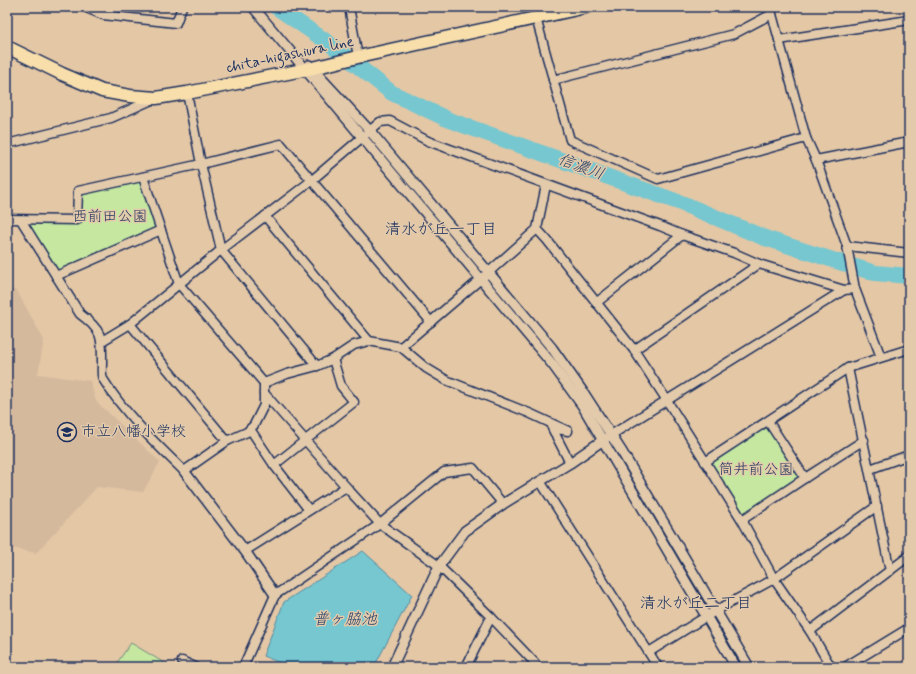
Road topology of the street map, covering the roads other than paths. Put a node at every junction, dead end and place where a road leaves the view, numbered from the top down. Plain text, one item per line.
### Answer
1 (84, 7) edge
2 (182, 7) edge
3 (253, 7) edge
4 (349, 7) edge
5 (586, 7) edge
6 (771, 11) edge
7 (536, 18) junction
8 (909, 20) edge
9 (779, 40) junction
10 (7, 47) edge
11 (358, 57) junction
12 (309, 69) junction
13 (554, 80) junction
14 (187, 93) junction
15 (156, 98) junction
16 (370, 131) junction
17 (362, 138) junction
18 (806, 138) junction
19 (909, 142) edge
20 (7, 144) edge
21 (816, 160) junction
22 (201, 164) junction
23 (143, 177) junction
24 (312, 181) junction
25 (546, 185) junction
26 (265, 216) junction
27 (7, 219) edge
28 (21, 220) junction
29 (536, 229) junction
30 (161, 230) junction
31 (682, 235) junction
32 (847, 247) junction
33 (221, 250) junction
34 (909, 254) edge
35 (759, 264) junction
36 (489, 272) junction
37 (56, 276) junction
38 (481, 279) junction
39 (179, 284) junction
40 (855, 289) junction
41 (844, 290) junction
42 (596, 303) junction
43 (431, 322) junction
44 (130, 324) junction
45 (102, 341) junction
46 (369, 341) junction
47 (401, 347) junction
48 (909, 349) edge
49 (634, 350) junction
50 (881, 357) junction
51 (333, 359) junction
52 (317, 366) junction
53 (848, 368) junction
54 (264, 383) junction
55 (264, 392) junction
56 (666, 399) junction
57 (768, 420) junction
58 (250, 429) junction
59 (611, 435) junction
60 (306, 440) junction
61 (864, 440) junction
62 (603, 441) junction
63 (227, 442) junction
64 (909, 455) edge
65 (705, 462) junction
66 (570, 463) junction
67 (274, 465) junction
68 (870, 469) junction
69 (184, 471) junction
70 (805, 478) junction
71 (540, 481) junction
72 (348, 489) junction
73 (503, 504) junction
74 (877, 506) junction
75 (309, 510) junction
76 (742, 520) junction
77 (380, 524) junction
78 (245, 551) junction
79 (909, 556) edge
80 (439, 566) junction
81 (890, 571) junction
82 (774, 579) junction
83 (275, 595) junction
84 (715, 611) junction
85 (706, 616) junction
86 (491, 617) junction
87 (909, 628) edge
88 (810, 631) junction
89 (649, 652) junction
90 (182, 661) dead end
91 (195, 667) edge
92 (243, 667) edge
93 (392, 667) edge
94 (466, 667) edge
95 (533, 667) edge
96 (658, 667) edge
97 (736, 667) edge
98 (748, 667) edge
99 (831, 667) edge
100 (845, 667) edge

1 - 2 street
3 - 12 street
4 - 11 street
5 - 7 main road, chita-higashiura line
6 - 9 street
6 - 13 street
7 - 11 main road, chita-higashiura line
7 - 13 street
8 - 9 street
9 - 18 street
10 - 15 main road, chita-higashiura line
11 - 12 main road, chita-higashiura line
12 - 14 main road, chita-higashiura line
12 - 16 street
12 - 17 street
13 - 18 street
14 - 15 main road, chita-higashiura line
14 - 22 street
15 - 20 street
16 - 17 street
16 - 25 street
16 - 36 street
17 - 24 street
17 - 38 street
18 - 21 street
19 - 21 street
21 - 32 street
22 - 23 street
22 - 24 street
22 - 33 street
23 - 28 street
23 - 30 street
24 - 26 street
24 - 43 street
25 - 29 street
25 - 31 street
26 - 33 street
26 - 46 street
27 - 28 street
28 - 37 street
29 - 36 street
29 - 42 street
30 - 37 street
30 - 39 street
31 - 35 street
31 - 42 street
32 - 34 street
32 - 40 street
33 - 39 street
33 - 52 street
35 - 41 street
35 - 49 street
36 - 38 street
36 - 59 street
37 - 45 street
38 - 43 street
38 - 62 street
39 - 44 street
39 - 54 street
40 - 41 street
40 - 50 street
41 - 56 street
42 - 49 street
43 - 47 street
44 - 45 street
44 - 63 street
45 - 69 street
46 - 47 street
46 - 51 street
47 - 66 street
48 - 50 street
49 - 56 street
50 - 53 street
51 - 52 street
51 - 60 street
52 - 54 street
53 - 57 street
53 - 61 street
54 - 55 street
55 - 58 street
55 - 60 street
56 - 59 street
56 - 65 street
57 - 65 street
57 - 70 street
58 - 63 street
58 - 67 street
59 - 62 street
59 - 84 street
60 - 67 street
60 - 72 street
61 - 68 street
61 - 70 street
62 - 66 street
62 - 85 street
63 - 69 street
64 - 68 street
65 - 76 street
66 - 71 street
67 - 75 street
68 - 74 street
69 - 78 street
70 - 76 street
71 - 73 street
71 - 89 street
72 - 75 street
72 - 77 street
73 - 77 street
73 - 80 street
74 - 81 street
74 - 82 street
75 - 78 street
76 - 82 street
77 - 80 street
77 - 83 street
78 - 83 street
79 - 81 street
80 - 86 street
80 - 93 street
81 - 88 street
82 - 84 street
82 - 88 street
83 - 92 street
84 - 85 street
84 - 98 street
85 - 89 street
85 - 97 street
86 - 94 street
86 - 95 street
87 - 100 street
88 - 99 street
89 - 96 street
90 - 91 street

